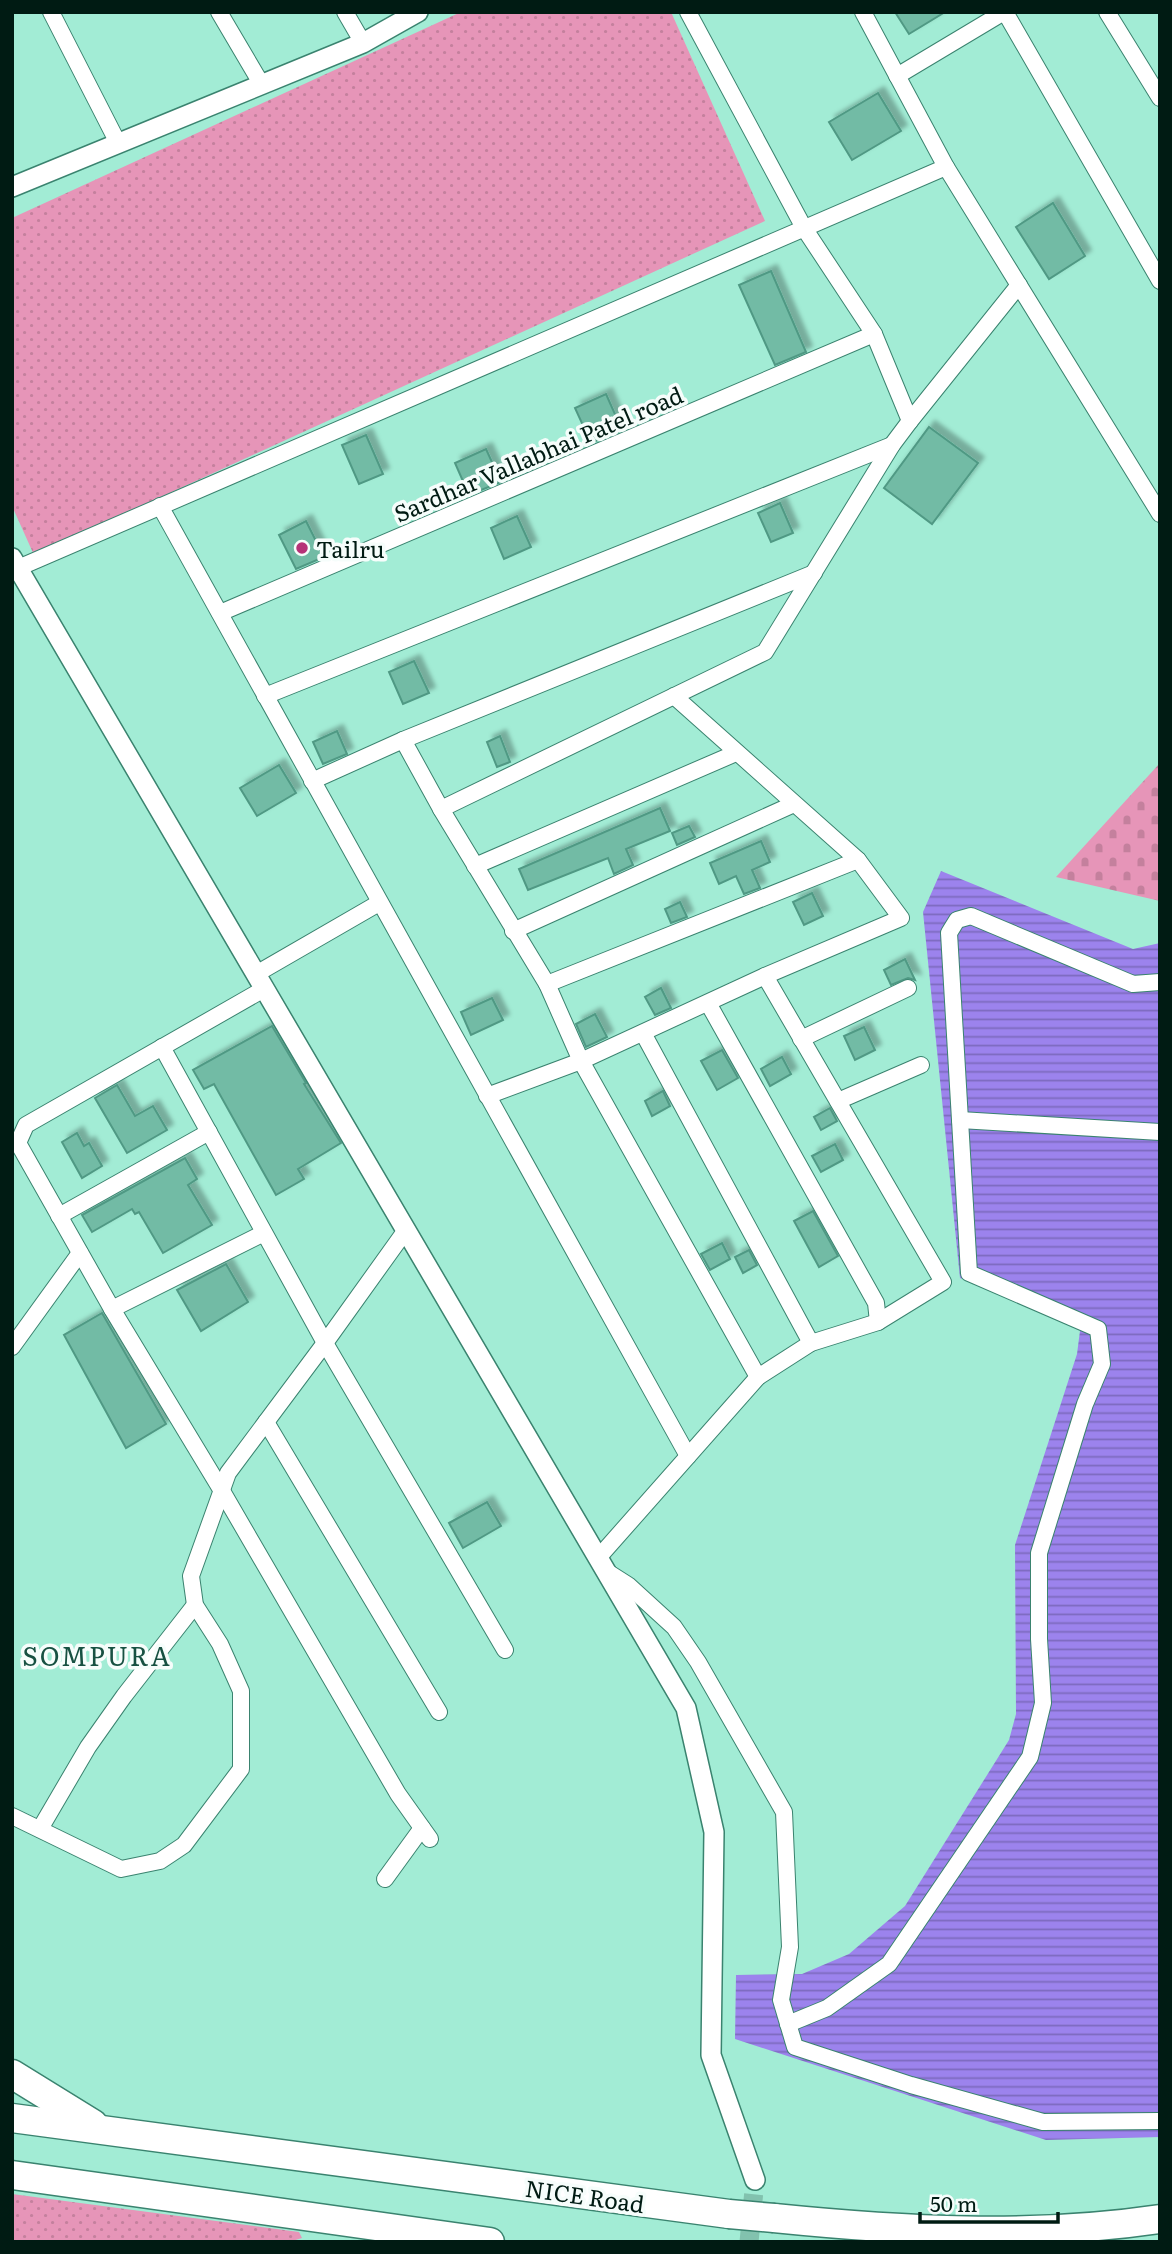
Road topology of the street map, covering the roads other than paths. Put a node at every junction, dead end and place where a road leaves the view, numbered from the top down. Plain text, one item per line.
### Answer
1 (51, 12) edge
2 (219, 12) edge
3 (345, 12) edge
4 (418, 12) edge
5 (688, 12) edge
6 (863, 12) edge
7 (1005, 12) edge
8 (1107, 12) edge
9 (363, 43) junction
10 (897, 76) junction
11 (262, 85) junction
12 (1160, 98) edge
13 (118, 143) junction
14 (946, 167) junction
15 (12, 187) edge
16 (804, 228) junction
17 (1160, 281) edge
18 (1019, 285) junction
19 (874, 334) junction
20 (910, 421) junction
21 (892, 445) junction
22 (160, 506) junction
23 (1160, 514) edge
24 (15, 563) edge
25 (814, 572) junction
26 (220, 614) junction
27 (265, 696) junction
28 (674, 696) junction
29 (403, 740) junction
30 (736, 753) junction
31 (312, 781) junction
32 (794, 804) junction
33 (441, 809) junction
34 (858, 860) junction
35 (474, 866) junction
36 (379, 903) junction
37 (513, 931) junction
38 (765, 976) junction
39 (260, 981) junction
40 (1160, 982) edge
41 (547, 985) junction
42 (908, 988) dead end
43 (708, 1003) junction
44 (643, 1033) junction
45 (801, 1039) junction
46 (162, 1047) junction
47 (581, 1060) junction
48 (921, 1065) dead end
49 (487, 1096) junction
50 (838, 1101) junction
51 (960, 1120) junction
52 (209, 1132) junction
53 (1160, 1132) edge
54 (59, 1216) junction
55 (406, 1230) junction
56 (264, 1233) junction
57 (80, 1253) junction
58 (112, 1309) junction
59 (878, 1322) junction
60 (325, 1343) junction
61 (811, 1343) junction
62 (12, 1347) edge
63 (758, 1377) junction
64 (266, 1422) junction
65 (688, 1456) junction
66 (222, 1491) junction
67 (602, 1565) junction
68 (195, 1605) junction
69 (505, 1650) dead end
70 (439, 1712) dead end
71 (12, 1816) edge
72 (40, 1829) junction
73 (385, 1879) dead end
74 (788, 2024) junction
75 (12, 2074) edge
76 (12, 2118) edge
77 (1160, 2121) edge
78 (102, 2130) junction
79 (12, 2175) edge
80 (755, 2180) tunnel mouth
81 (1160, 2219) edge
82 (410, 2231) junction
83 (354, 2242) edge
84 (490, 2242) edge

1 - 13 street
2 - 11 street
3 - 9 street
4 - 9 street
5 - 16 street
6 - 10 street
7 - 10 street
7 - 17 street
8 - 12 street
9 - 11 street
10 - 14 street
11 - 13 street
13 - 15 street
14 - 16 street
14 - 18 street
16 - 19 street
16 - 22 street
18 - 20 street
18 - 23 street
19 - 20 street
19 - 26 street, Sardhar Vallabhai Patel road
20 - 21 street
21 - 25 street
21 - 27 street
22 - 24 street
22 - 26 street
24 - 39 street
25 - 28 street
25 - 29 street
26 - 27 street
27 - 31 street
28 - 30 street
28 - 33 street
29 - 31 street
29 - 33 street
30 - 32 street
30 - 35 street
31 - 36 street
32 - 34 street
32 - 37 street
33 - 35 street
34 - 38 street
34 - 41 street
35 - 37 street
36 - 39 street
36 - 49 street
37 - 41 street
38 - 43 street
38 - 45 street
39 - 46 street
39 - 55 street
40 - 51 street
41 - 47 street
42 - 45 street
43 - 44 street
43 - 59 street
44 - 47 street
44 - 61 street
45 - 50 street
46 - 52 street
46 - 54 street
47 - 49 street
47 - 63 street
48 - 50 street
49 - 65 street
50 - 59 street
51 - 53 street
51 - 74 street
52 - 54 street
52 - 56 street
54 - 57 street
55 - 60 street
55 - 67 street
56 - 58 street
56 - 60 street
57 - 58 street
57 - 62 street
58 - 66 street
59 - 61 street
60 - 64 street
60 - 69 street
61 - 63 street
63 - 65 street
64 - 66 street
64 - 70 street
65 - 67 street
66 - 68 street
66 - 73 street
67 - 74 street
67 - 80 street
68 - 72 street
68 - 72 street
71 - 72 street
74 - 77 street
75 - 78 highway
76 - 78 highway, NICE Road
78 - 81 highway, NICE Road, bridge
79 - 82 highway
82 - 83 highway
82 - 84 highway

